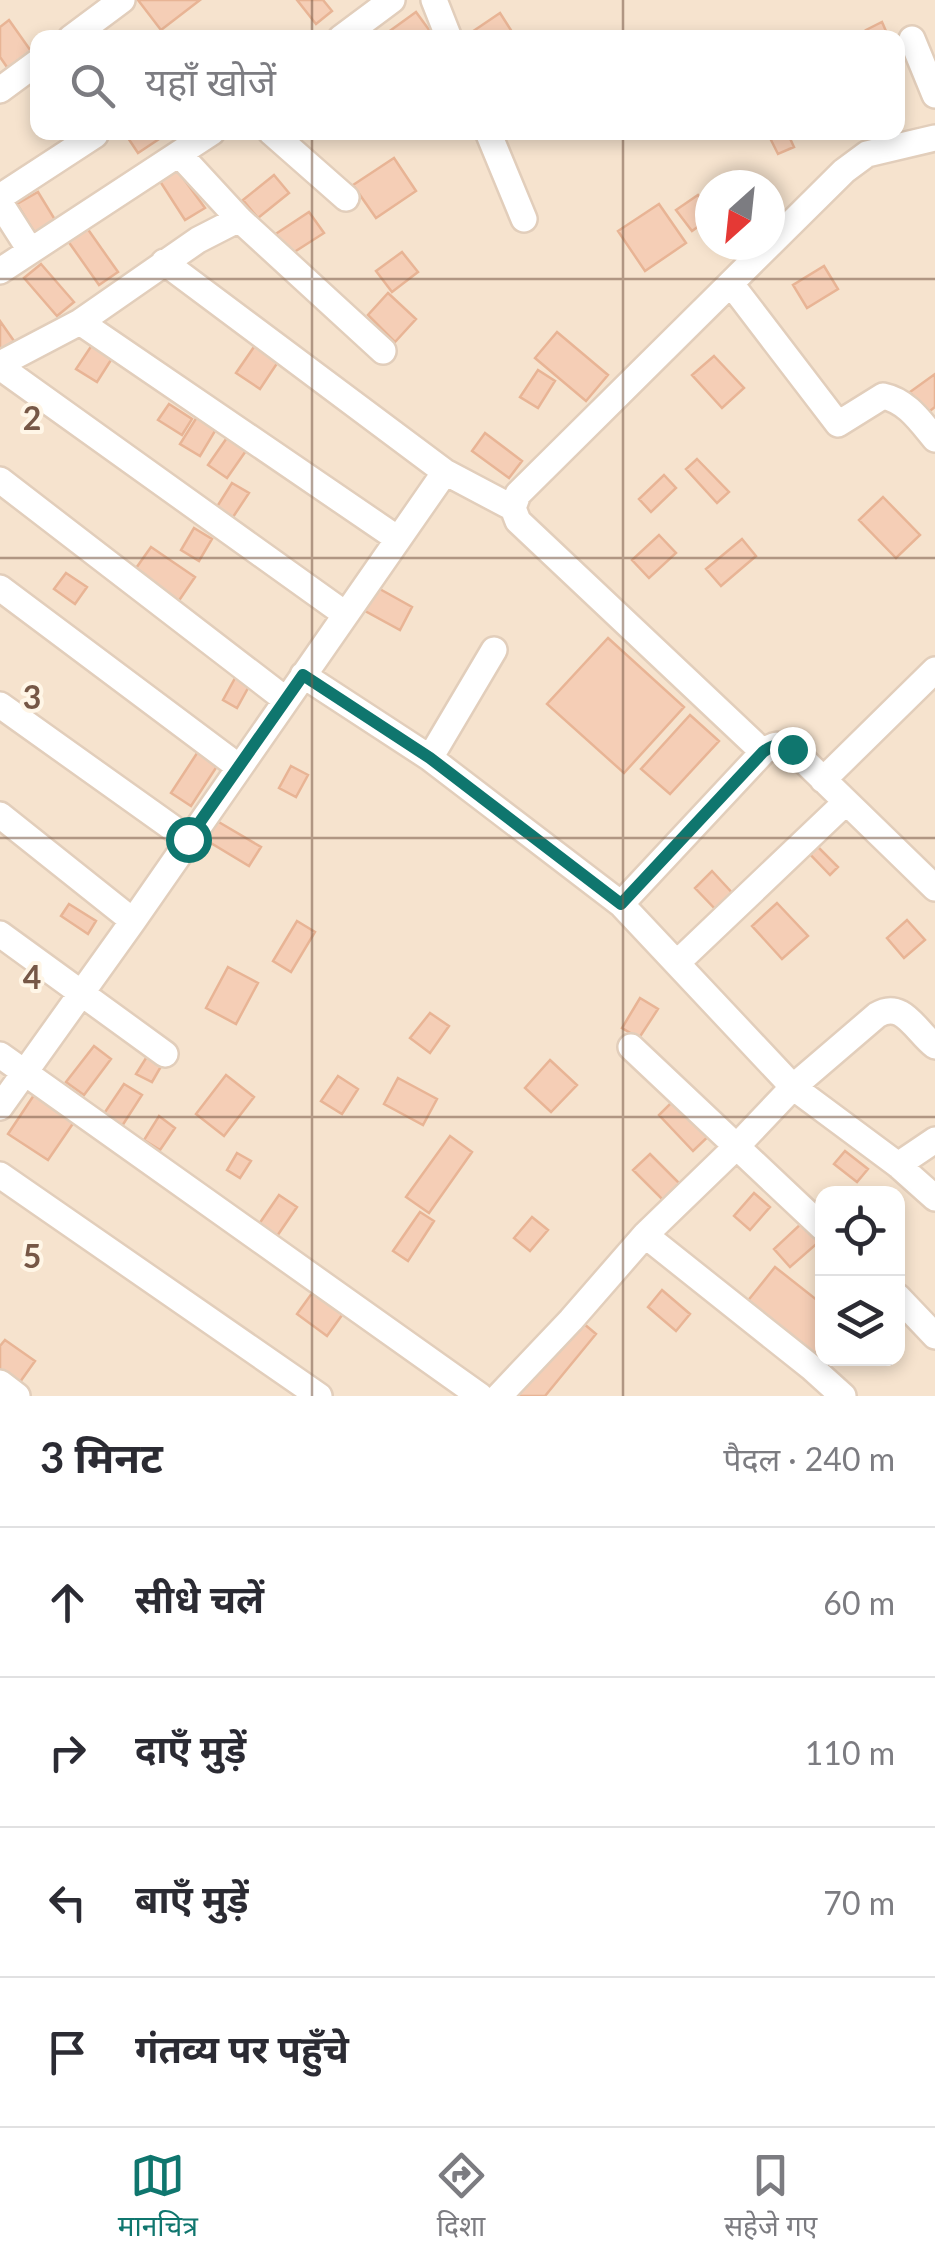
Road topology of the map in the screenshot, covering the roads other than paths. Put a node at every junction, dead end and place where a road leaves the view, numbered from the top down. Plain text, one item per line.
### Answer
1 (122, 0) edge
2 (392, 0) edge
3 (434, 0) edge
4 (82, 30) edge
5 (352, 30) edge
6 (446, 30) edge
7 (912, 39) dead end
8 (30, 68) edge
9 (0, 90) edge
10 (935, 95) edge
11 (935, 138) edge
12 (88, 140) edge
13 (201, 140) edge
14 (281, 140) edge
15 (491, 140) edge
16 (862, 144) edge
17 (180, 155) junction
18 (346, 198) dead end
19 (0, 200) edge
20 (524, 218) dead end
21 (239, 219) junction
22 (30, 250) junction
23 (164, 262) junction
24 (0, 271) edge
25 (731, 284) junction
26 (80, 322) junction
27 (382, 351) dead end
28 (0, 366) edge
29 (935, 438) edge
30 (444, 472) junction
31 (0, 480) edge
32 (512, 508) junction
33 (398, 539) junction
34 (0, 588) edge
35 (345, 614) junction
36 (494, 650) dead end
37 (935, 670) edge
38 (303, 675) junction
39 (286, 700) junction
40 (0, 705) edge
41 (763, 752) junction
42 (430, 758) junction
43 (239, 768) junction
44 (823, 780) junction
45 (846, 802) junction
46 (0, 816) edge
47 (188, 839) junction
48 (935, 888) edge
49 (621, 904) junction
50 (133, 921) junction
51 (0, 934) edge
52 (677, 964) junction
53 (82, 993) junction
54 (935, 1046) edge
55 (631, 1047) dead end
56 (165, 1054) dead end
57 (0, 1056) edge
58 (24, 1072) junction
59 (792, 1087) junction
60 (0, 1106) edge
61 (935, 1140) edge
62 (736, 1147) junction
63 (898, 1165) junction
64 (0, 1175) edge
65 (935, 1198) edge
66 (815, 1220) edge
67 (646, 1235) junction
68 (905, 1305) edge
69 (935, 1336) edge
70 (0, 1383) edge
71 (17, 1396) edge
72 (319, 1396) edge
73 (480, 1396) edge
74 (499, 1396) edge
75 (842, 1396) edge

1 - 4 street
2 - 5 street
3 - 6 street
7 - 10 street
8 - 9 street
11 - 16 street
12 - 19 street
13 - 17 street
14 - 18 street
15 - 20 street
16 - 25 street
17 - 21 street
17 - 22 street
19 - 22 street
21 - 23 street
21 - 27 street
22 - 24 street
23 - 26 street
23 - 30 street
25 - 29 street
25 - 32 street
26 - 28 street
26 - 33 street
28 - 35 street
30 - 32 street
30 - 33 street
31 - 39 street
32 - 41 street
33 - 35 street
34 - 43 street
35 - 38 street
36 - 42 street
37 - 44 street
38 - 39 street
38 - 42 street
39 - 43 street
40 - 47 street
41 - 44 street
41 - 49 street
42 - 49 street
43 - 47 street
44 - 45 street
45 - 48 street
45 - 52 street
46 - 50 street
47 - 50 street
49 - 52 street
50 - 53 street
51 - 53 street
52 - 59 street
53 - 56 street
53 - 58 street
54 - 59 street
55 - 62 street
57 - 58 street
58 - 60 street
58 - 73 street
59 - 62 street
59 - 63 street
61 - 63 street
62 - 66 street
62 - 67 street
63 - 65 street
64 - 72 street
67 - 74 street
67 - 75 street
68 - 69 street
70 - 71 street

